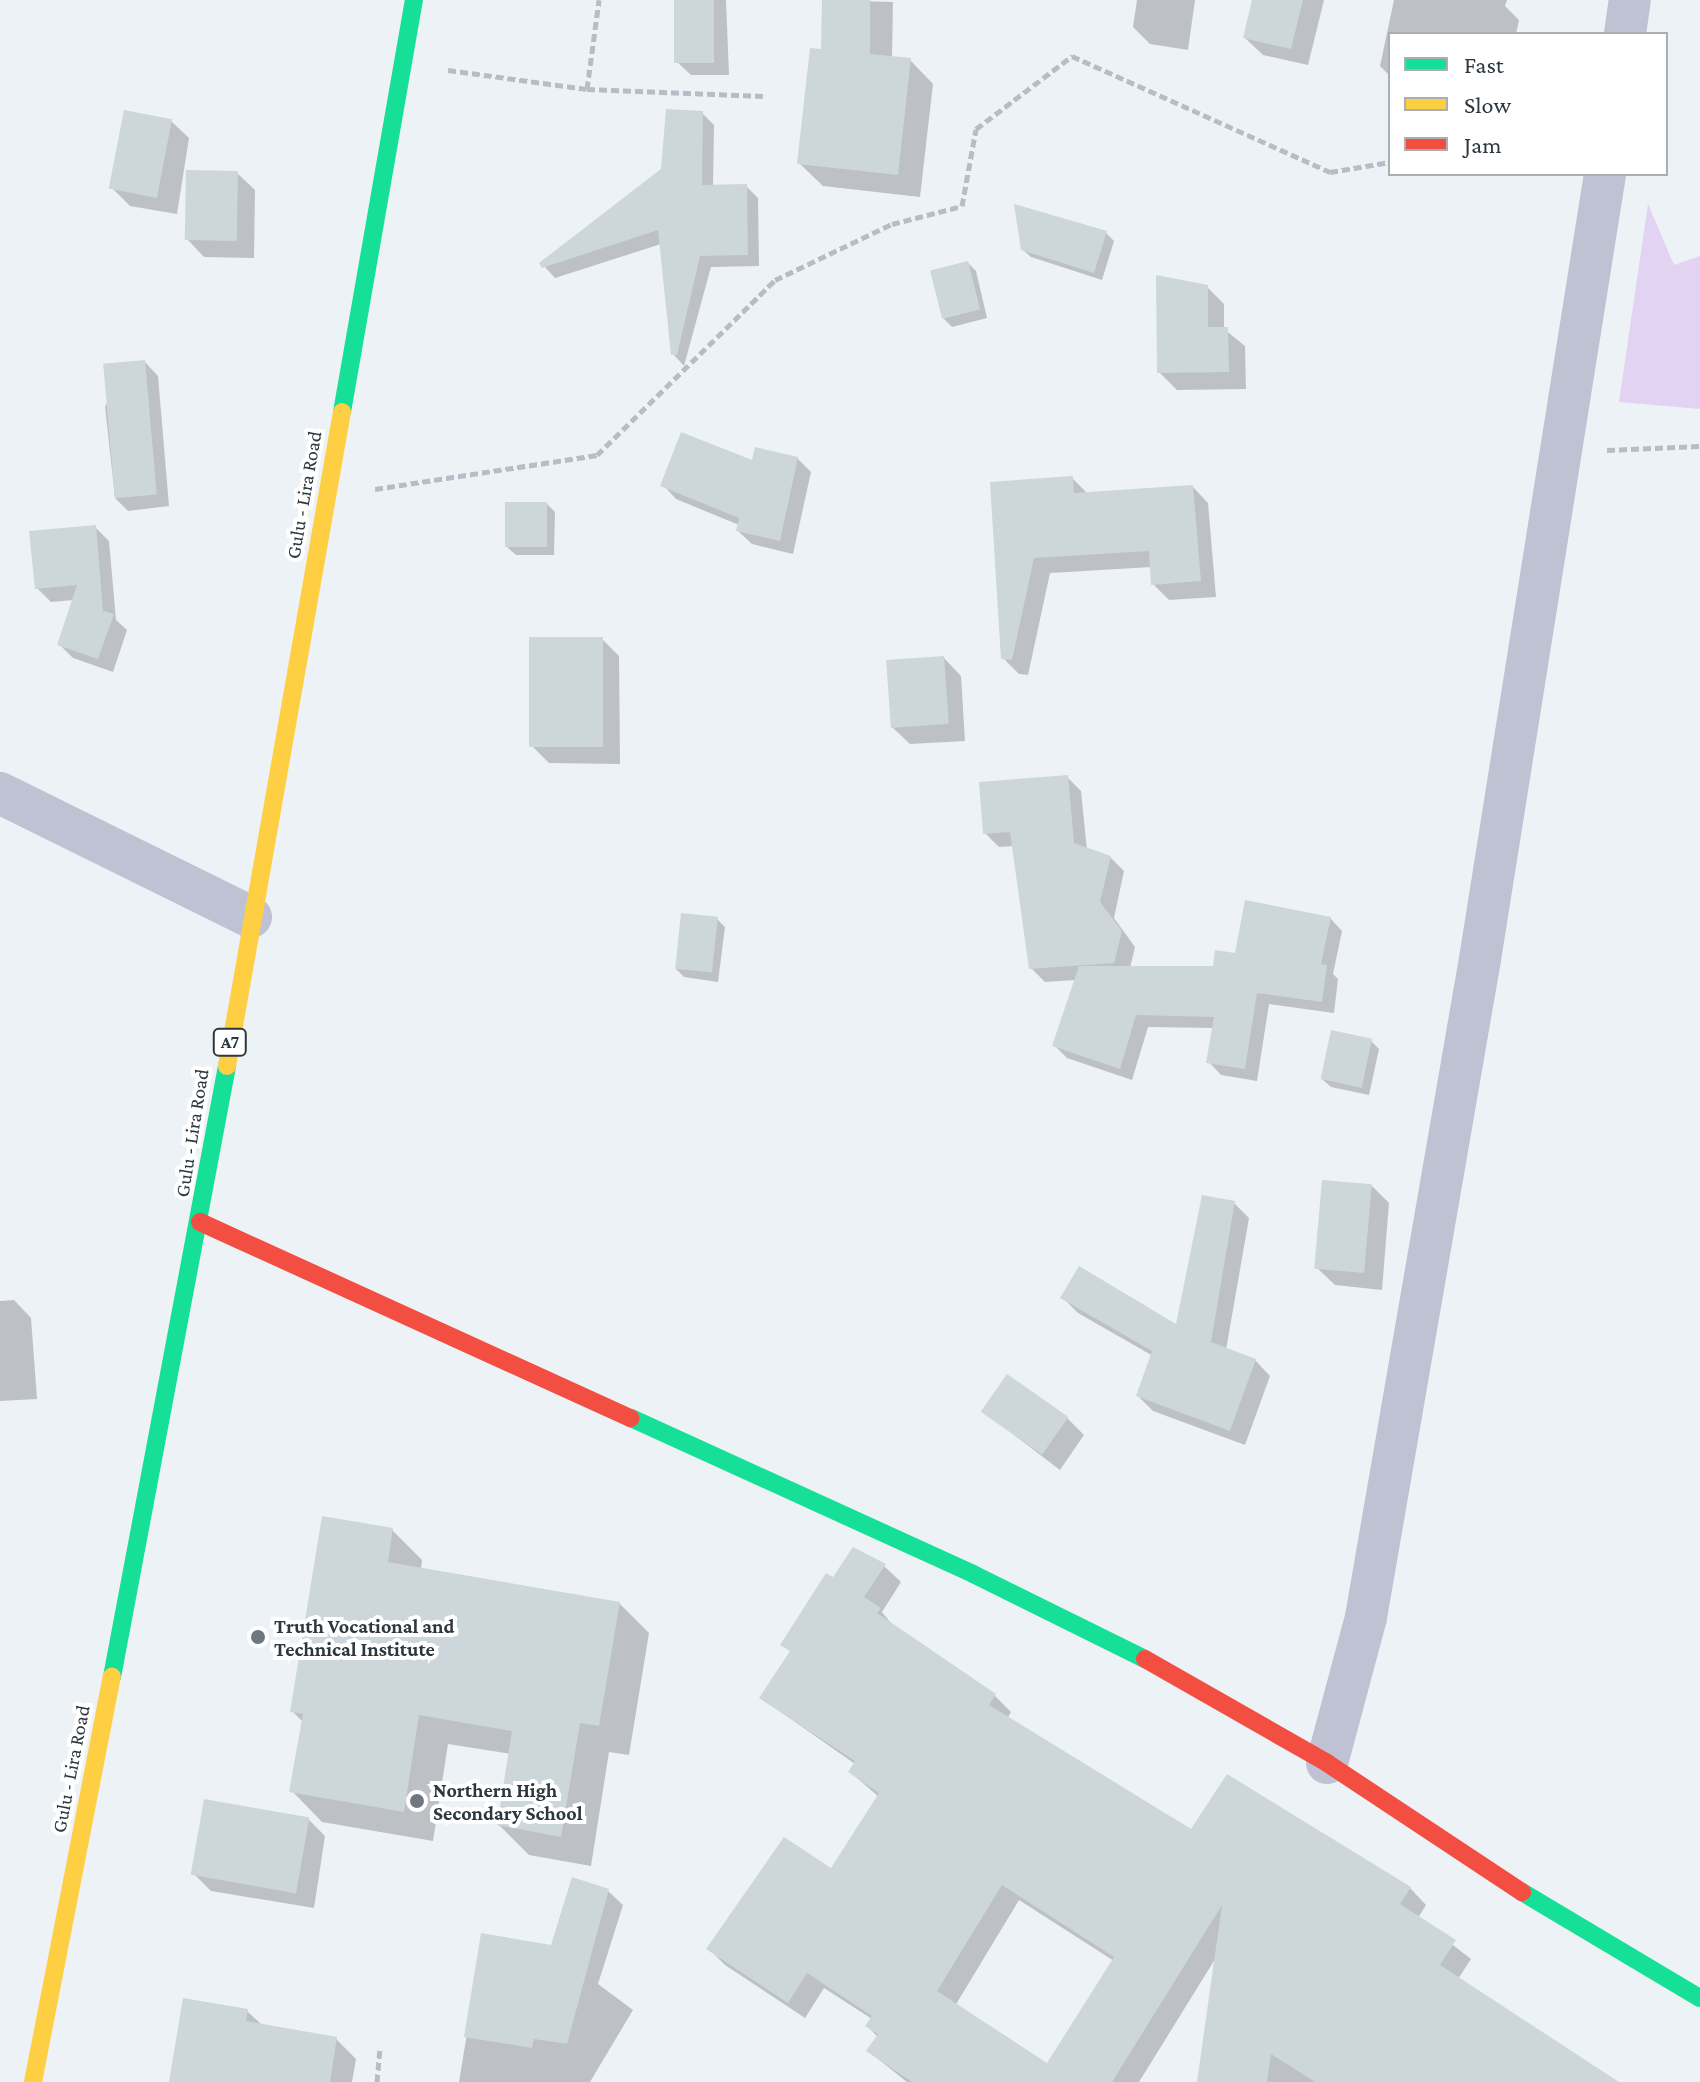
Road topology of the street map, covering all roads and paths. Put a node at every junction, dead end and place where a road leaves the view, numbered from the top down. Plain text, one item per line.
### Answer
1 (414, 0) edge
2 (599, 0) edge
3 (1630, 0) edge
4 (1625, 32) edge
5 (403, 64) junction
6 (587, 89) junction
7 (763, 96) dead end
8 (1388, 162) edge
9 (1605, 176) edge
10 (1700, 446) edge
11 (1562, 452) junction
12 (326, 494) junction
13 (0, 793) edge
14 (251, 917) junction
15 (200, 1222) junction
16 (1327, 1763) junction
17 (1700, 1998) edge
18 (380, 2050) dead end
19 (33, 2082) edge
20 (377, 2082) edge

1 - 5 main road, Gulu - Lira Road / A7
2 - 6 path
3 - 4 street
5 - 6 path
5 - 12 main road, Gulu - Lira Road / A7
6 - 7 path
8 - 12 path
9 - 11 street
10 - 11 path
11 - 16 street
12 - 14 main road, Gulu - Lira Road / A7
13 - 14 street
14 - 15 main road, Gulu - Lira Road / A7
15 - 16 main road
15 - 19 main road, Gulu - Lira Road / A7
16 - 17 main road
18 - 20 path

